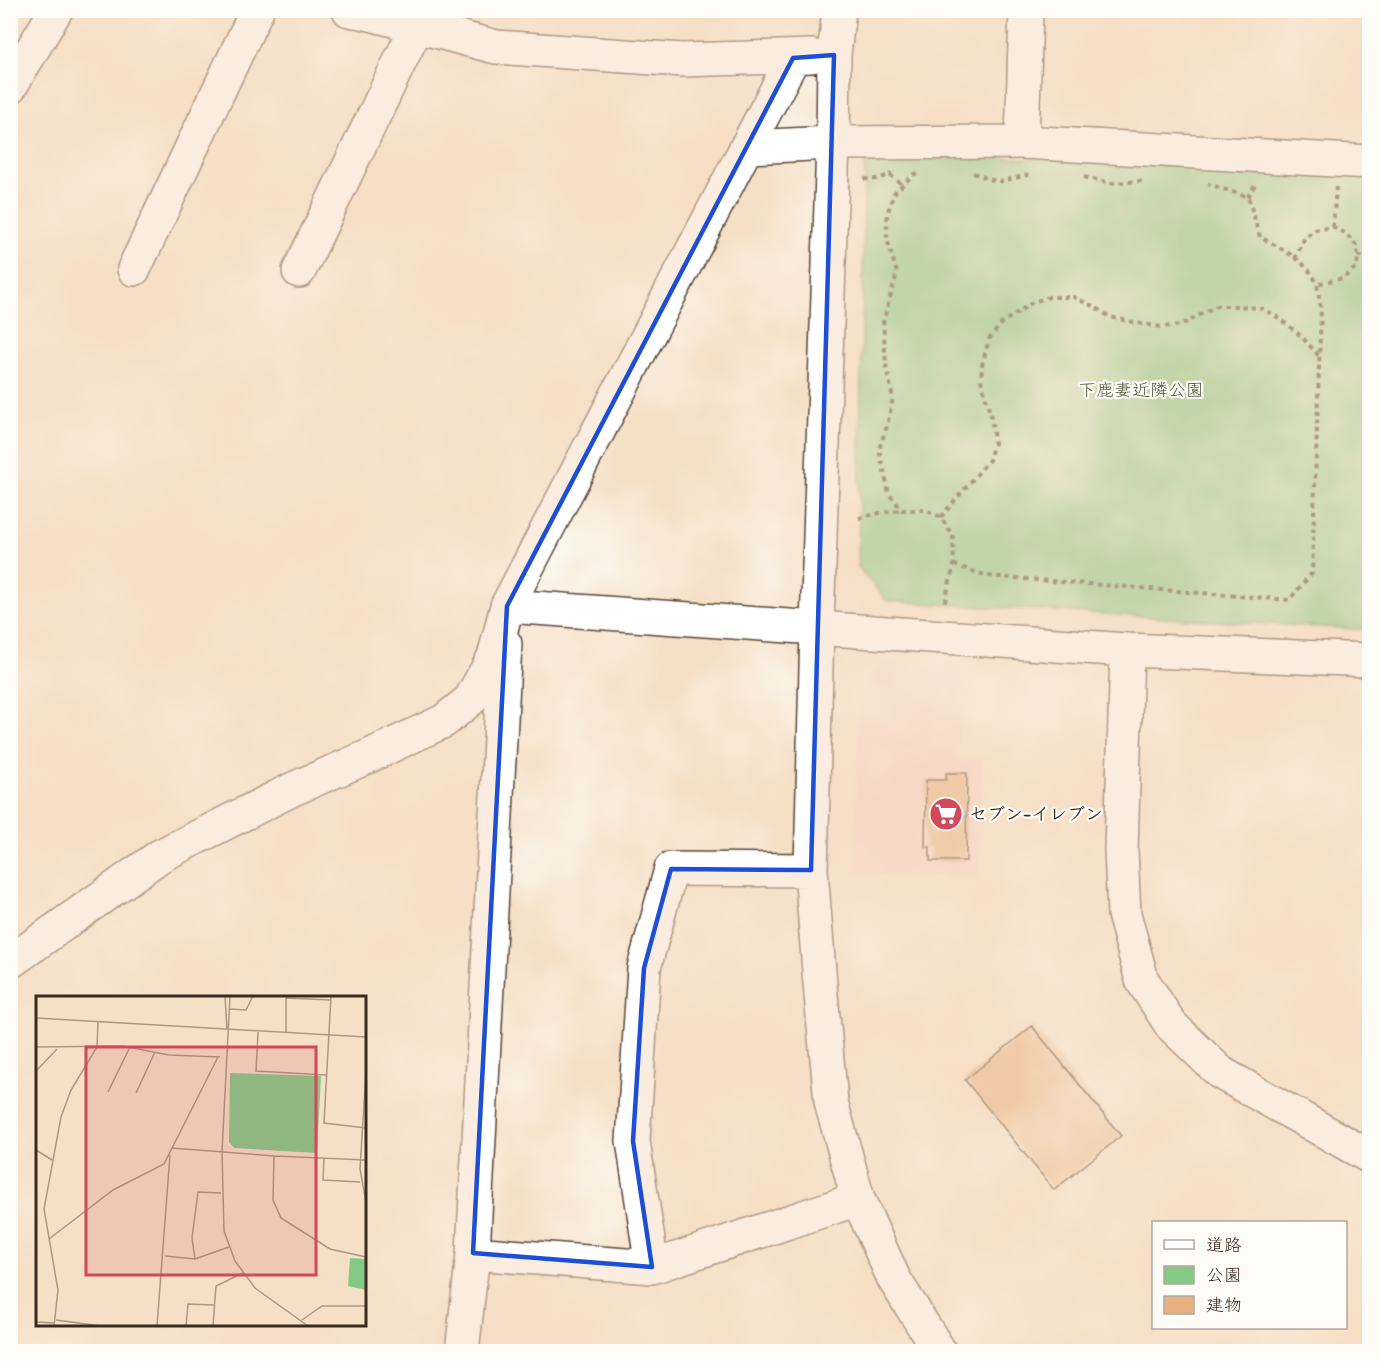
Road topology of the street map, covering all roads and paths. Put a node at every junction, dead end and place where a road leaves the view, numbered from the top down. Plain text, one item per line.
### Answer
1 (56, 10) edge
2 (257, 10) edge
3 (349, 10) edge
4 (839, 10) edge
5 (1026, 10) edge
6 (417, 26) junction
7 (834, 55) junction
8 (793, 58) junction
9 (10, 87) edge
10 (1022, 142) junction
11 (833, 143) junction
12 (747, 147) junction
13 (1370, 162) edge
14 (967, 171) dead end
15 (922, 172) dead end
16 (1039, 173) dead end
17 (890, 175) dead end
18 (1076, 175) dead end
19 (1149, 180) dead end
20 (1203, 183) dead end
21 (1337, 183) dead end
22 (903, 185) junction
23 (1333, 227) junction
24 (1358, 256) junction
25 (1370, 256) edge
26 (1295, 258) junction
27 (134, 269) dead end
28 (299, 271) dead end
29 (1317, 284) junction
30 (1319, 356) junction
31 (902, 510) junction
32 (941, 517) junction
33 (859, 518) dead end
34 (954, 565) junction
35 (944, 605) dead end
36 (507, 606) junction
37 (817, 627) junction
38 (1127, 650) junction
39 (1370, 660) edge
40 (811, 870) junction
41 (10, 962) edge
42 (1370, 1157) edge
43 (858, 1199) junction
44 (473, 1253) junction
45 (652, 1267) junction
46 (462, 1352) edge
47 (940, 1352) edge

1 - 9 street
2 - 27 street
3 - 6 street
4 - 7 street
5 - 10 street
6 - 8 street
6 - 28 street
7 - 8 street
7 - 11 street
8 - 12 street
10 - 11 street
10 - 13 street
11 - 12 street
11 - 37 street
12 - 36 street
14 - 16 path
15 - 22 path
17 - 22 path
18 - 19 path
20 - 26 path
21 - 23 path
22 - 31 path
23 - 24 path
23 - 26 path
24 - 25 path
24 - 29 path
26 - 29 path
29 - 30 path
30 - 32 path
30 - 34 path
31 - 32 path
31 - 33 path
32 - 34 path
34 - 35 path
36 - 37 street
36 - 41 street
36 - 44 street
37 - 38 street
37 - 40 street
38 - 39 street
38 - 42 street
40 - 43 street
40 - 45 street
43 - 45 street
43 - 47 street
44 - 45 street
44 - 46 street

